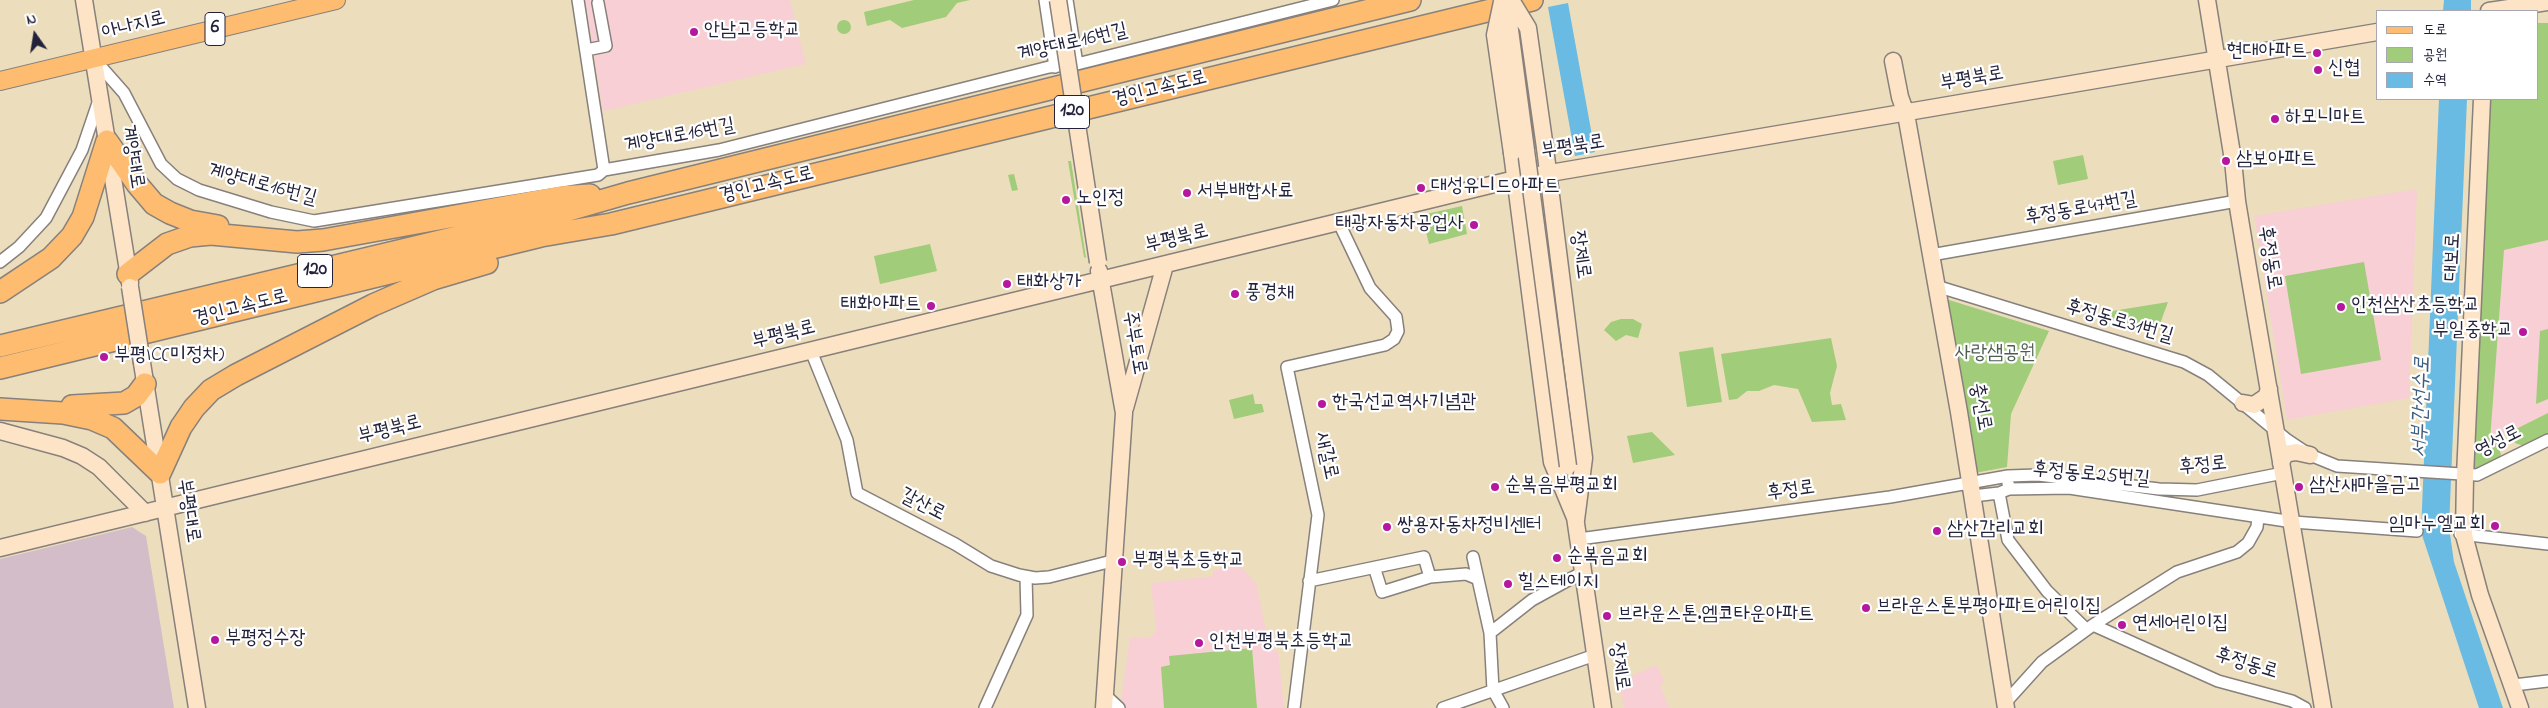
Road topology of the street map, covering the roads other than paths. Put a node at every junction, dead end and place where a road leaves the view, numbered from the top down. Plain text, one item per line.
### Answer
1 (84, 0) edge
2 (336, 0) edge
3 (578, 0) edge
4 (1045, 0) edge
5 (1058, 0) edge
6 (1067, 0) edge
7 (1333, 0) edge
8 (1410, 0) edge
9 (1504, 0) edge
10 (1511, 0) edge
11 (1532, 0) edge
12 (2207, 0) edge
13 (2548, 2) edge
14 (598, 3) dead end
15 (2495, 10) edge
16 (2376, 32) edge
17 (1074, 42) junction
18 (1052, 46) junction
19 (586, 50) junction
20 (94, 58) junction
21 (2217, 60) junction
22 (1893, 61) dead end
23 (1077, 64) junction
24 (1055, 67) junction
25 (0, 81) edge
26 (100, 96) junction
27 (2482, 100) edge
28 (1906, 114) junction
29 (107, 141) junction
30 (604, 170) junction
31 (1547, 173) junction
32 (1515, 179) junction
33 (628, 193) junction
34 (2237, 202) junction
35 (1339, 223) junction
36 (611, 224) junction
37 (262, 240) junction
38 (1931, 254) junction
39 (0, 262) edge
40 (1165, 265) junction
41 (129, 281) junction
42 (1101, 281) junction
43 (1936, 286) junction
44 (0, 292) edge
45 (136, 321) joint
46 (0, 346) edge
47 (811, 351) junction
48 (0, 368) edge
49 (144, 373) junction
50 (2269, 389) junction
51 (2243, 403) junction
52 (6, 409) edge
53 (1124, 413) junction
54 (2275, 427) junction
55 (0, 431) edge
56 (2548, 440) edge
57 (2310, 455) junction
58 (2282, 468) junction
59 (2406, 471) joint
60 (160, 472) junction
61 (2008, 476) junction
62 (2465, 476) junction
63 (1972, 489) junction
64 (2004, 491) junction
65 (165, 508) junction
66 (146, 513) junction
67 (2258, 517) junction
68 (1576, 520) junction
69 (2293, 522) junction
70 (2417, 531) dead end
71 (2462, 535) junction
72 (1578, 540) junction
73 (2548, 544) edge
74 (0, 548) edge
75 (1473, 557) dead end
76 (1112, 560) junction
77 (1583, 572) junction
78 (1376, 573) dead end
79 (1026, 577) junction
80 (1430, 577) junction
81 (1478, 579) junction
82 (1309, 581) junction
83 (2089, 627) junction
84 (1490, 633) junction
85 (1595, 655) junction
86 (2548, 681) edge
87 (2514, 685) junction
88 (1493, 690) junction
89 (1104, 702) edge
90 (2006, 706) edge
91 (197, 708) edge
92 (985, 708) edge
93 (1119, 708) edge
94 (1294, 708) edge
95 (1443, 708) edge
96 (1503, 708) edge
97 (1603, 708) edge
98 (2305, 708) edge
99 (2323, 708) edge
100 (2520, 708) edge

1 - 20 street, 계양대로
2 - 20 main road, 아나지로 / 6
3 - 19 street
4 - 18 street
5 - 42 street, 주부토로, bridge
6 - 17 street
7 - 23 street, 계양대로16번길
8 - 33 highway, 경인고속도로 / 120
9 - 32 street, 장제로, bridge
9 - 68 street, 장제로, bridge
10 - 31 street, 장제로, bridge
11 - 36 highway, 경인고속도로 / 120
12 - 21 street, 후정동로
13 - 15 street
14 - 19 street
16 - 21 street, 부평북로
17 - 18 street
17 - 23 street
18 - 24 street
19 - 30 street
20 - 25 main road, 아나지로 / 6
20 - 26 street, 계양대로
20 - 30 street, 계양대로16번길
21 - 28 street, 부평북로
21 - 34 street, 후정동로
22 - 28 street, 충선로
23 - 24 street, 계양대로16번길
24 - 30 street, 계양대로16번길
26 - 29 street, 계양대로
26 - 39 street
27 - 62 street, 대보로
28 - 31 street, 부평북로
28 - 38 street, 충선로
29 - 37 highway
29 - 41 street, 계양대로
29 - 44 highway
31 - 32 street, 부평북로
31 - 68 street, 장제로
32 - 35 street, 부평북로
32 - 68 street, 장제로
33 - 37 highway
33 - 46 highway, 경인고속도로 / 120
34 - 38 street, 후정동로47번길
34 - 50 street, 후정동로
35 - 40 street, 부평북로
35 - 82 street, 새갈로
36 - 48 highway, 경인고속도로 / 120
36 - 60 highway
37 - 41 highway
38 - 43 street, 충선로
40 - 42 street, 부평북로
40 - 53 street
41 - 45 street, 계양대로, bridge
42 - 47 street, 부평북로
42 - 53 street, 주부토로
43 - 51 street, 후정동로31번길
43 - 63 street, 충선로
45 - 49 street, 부평대로, bridge
47 - 65 street, 부평북로
47 - 79 street, 갈산로
49 - 52 highway
49 - 60 street, 부평대로
50 - 51 street
50 - 54 street, 후정동로
51 - 54 street, 후정동로31번길
52 - 60 highway
53 - 76 street, 주부토로
54 - 57 street, 후정동로31번길
54 - 58 street, 후정동로
55 - 66 street
56 - 62 street, 영성로
57 - 58 street
57 - 59 street, 후정동로31번길
58 - 61 street, 후정로
58 - 69 street, 후정동로
59 - 62 street, 영성로
60 - 65 street, 부평대로
61 - 63 street, 후정로
61 - 64 street
62 - 71 street, 대보로
63 - 64 street, 후정로
63 - 72 street, 후정로
63 - 90 street, 충선로
64 - 67 street, 후정동로25번길
64 - 83 street
65 - 66 street, 부평북로
65 - 91 street, 부평대로
66 - 74 street, 부평북로
67 - 69 street, 후정동로25번길
67 - 83 street
68 - 72 street, 장제로
69 - 70 street
69 - 99 street, 후정동로
71 - 73 street
71 - 87 street, 대보로
72 - 77 street, 장제로
75 - 81 street
76 - 79 street, 갈산로
76 - 89 street, 주부토로
77 - 84 street
77 - 85 street, 장제로
78 - 80 street
79 - 92 street
80 - 81 street
80 - 82 street
81 - 84 street
82 - 94 street, 새갈로
83 - 90 street, 충선로
83 - 98 street, 후정동로
84 - 88 street
85 - 88 street
85 - 97 street, 장제로
86 - 87 street
87 - 100 street, 대보로
88 - 95 street
88 - 96 street
89 - 93 street, 주부토로

